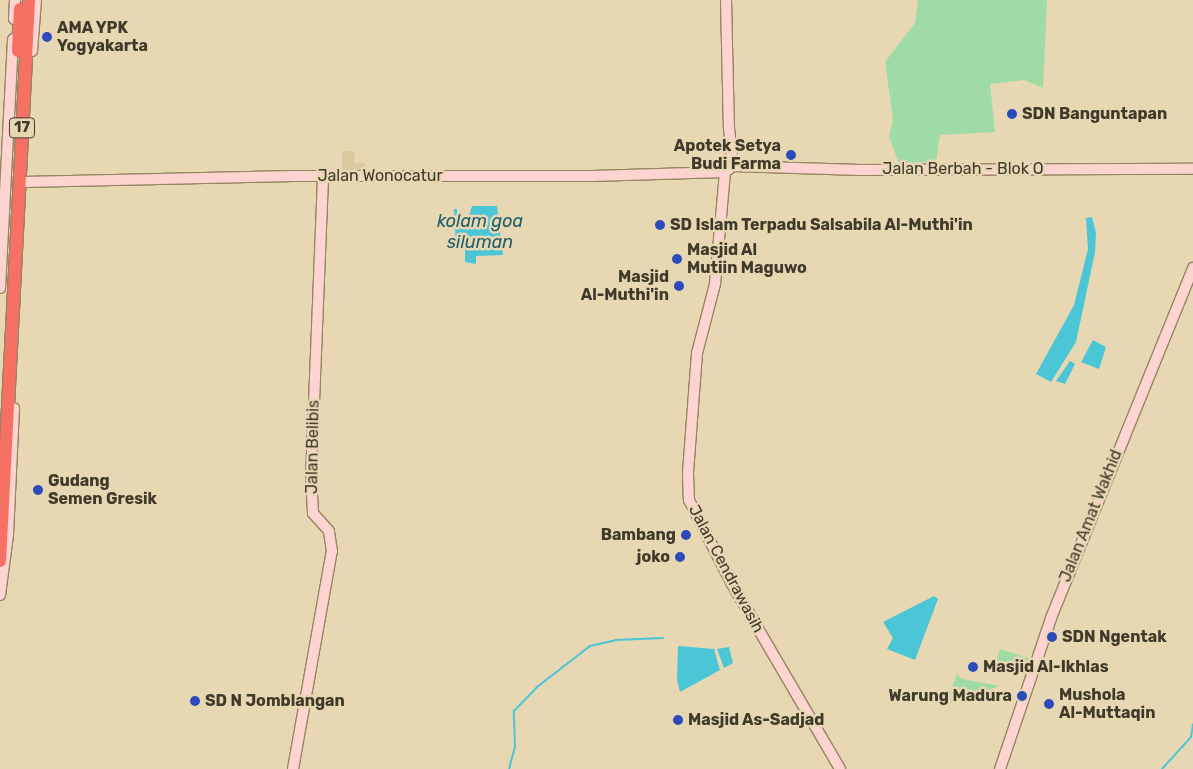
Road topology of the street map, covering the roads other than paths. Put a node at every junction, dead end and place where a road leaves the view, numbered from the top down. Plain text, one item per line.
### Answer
1 (15, 0) edge
2 (20, 0) edge
3 (29, 0) edge
4 (36, 0) edge
5 (726, 0) edge
6 (31, 33) junction
7 (729, 169) junction
8 (1193, 169) edge
9 (323, 176) junction
10 (2, 182) edge
11 (24, 182) junction
12 (1193, 268) edge
13 (6, 288) edge
14 (9, 307) junction
15 (1, 371) edge
16 (0, 406) edge
17 (0, 561) edge
18 (0, 594) edge
19 (293, 769) edge
20 (840, 769) edge
21 (1000, 769) edge

1 - 10 street
2 - 13 highway, 17
3 - 6 highway, 17
4 - 6 street
5 - 7 street, Jalan Cendrawasih
6 - 11 street
6 - 13 highway, 17
7 - 8 street, Jalan Berbah - Blok O
7 - 9 street, Jalan Wonocatur
7 - 20 street, Jalan Cendrawasih
9 - 11 street, Jalan Wonocatur
9 - 19 street, Jalan Belibis
10 - 13 street
11 - 18 street
12 - 21 street, Jalan Amat Wakhid
13 - 14 highway, 17
14 - 15 highway, 17
14 - 17 highway, 17
15 - 16 highway, 17

